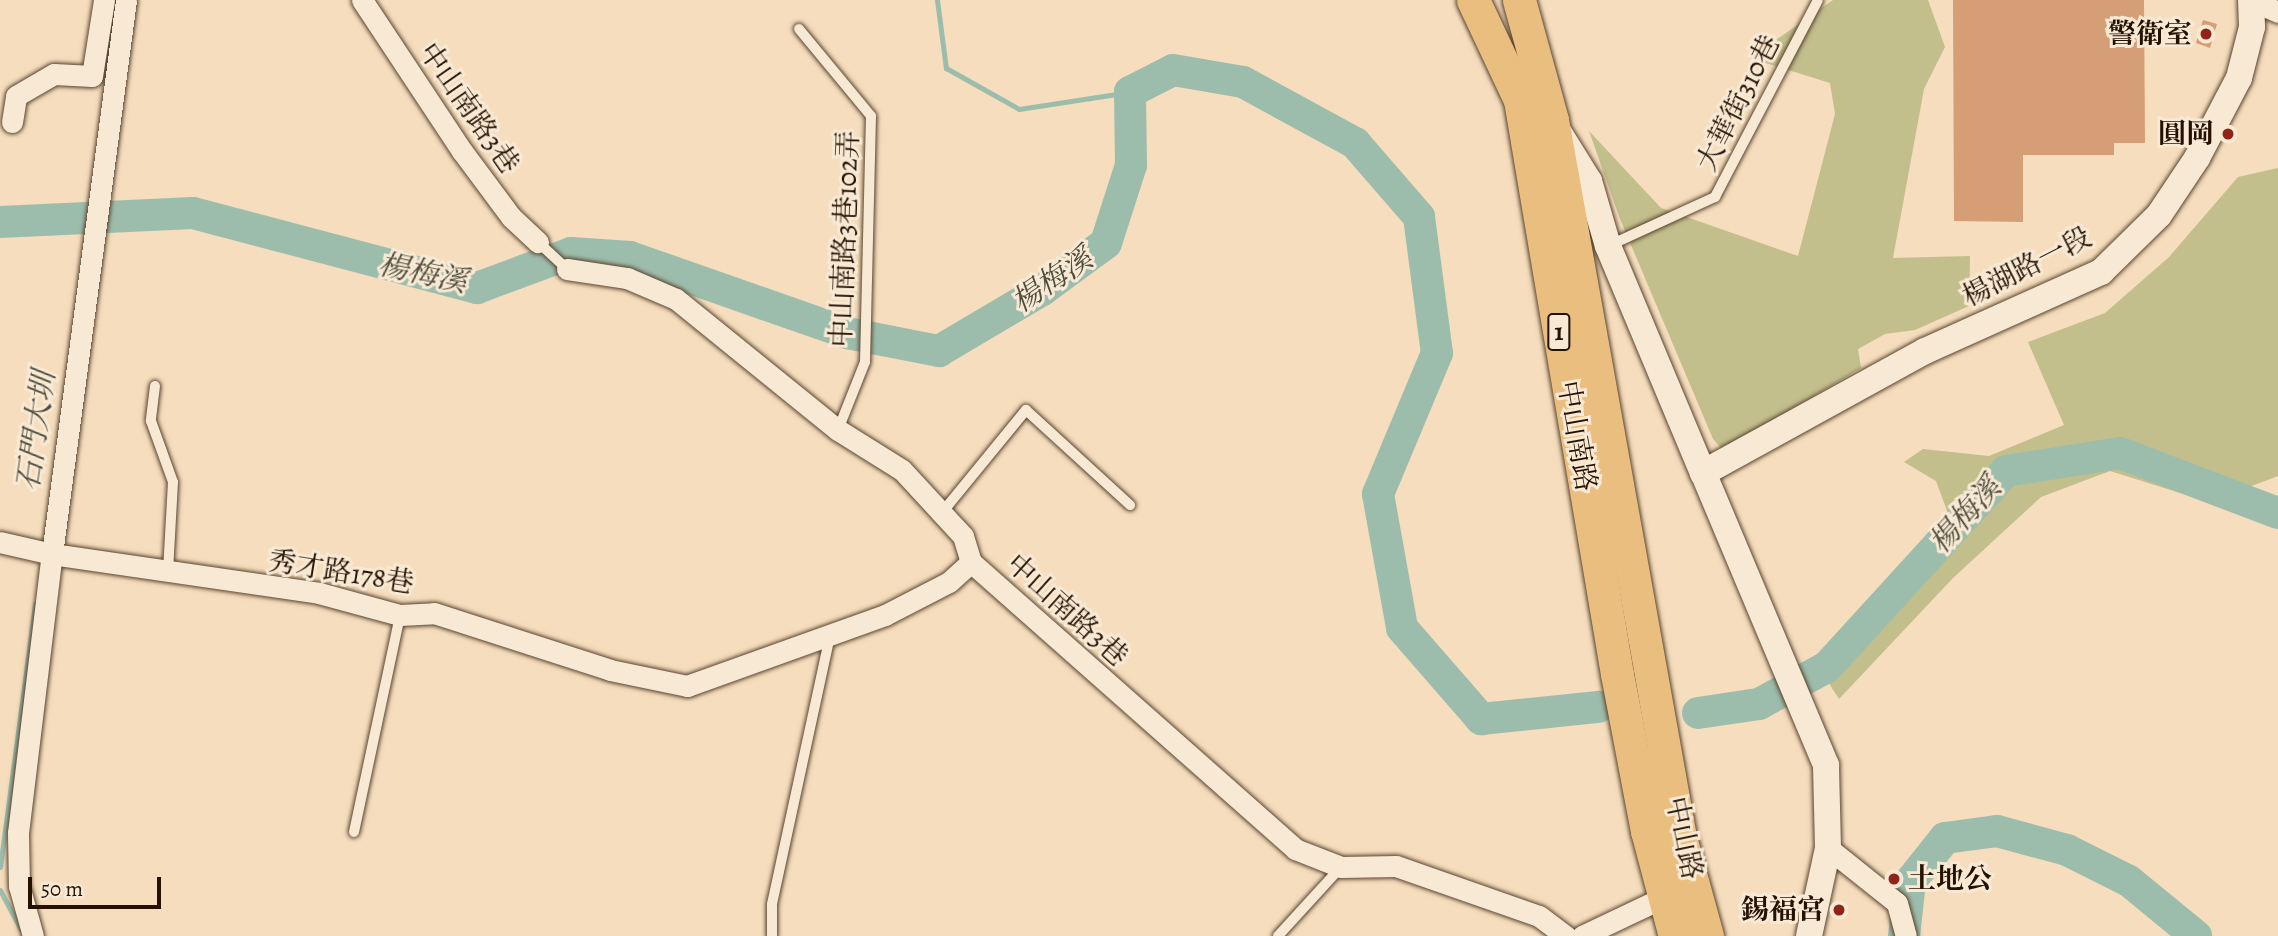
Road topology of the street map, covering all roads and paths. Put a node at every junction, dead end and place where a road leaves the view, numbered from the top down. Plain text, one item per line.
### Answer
1 (104, 0) edge
2 (126, 0) edge
3 (362, 0) edge
4 (1473, 0) edge
5 (1519, 0) edge
6 (1818, 0) edge
7 (2251, 0) edge
8 (2278, 12) edge
9 (799, 29) dead end
10 (1520, 100) junction
11 (1552, 120) junction
12 (12, 122) dead end
13 (538, 242) joint
14 (1608, 246) junction
15 (567, 268) joint
16 (155, 386) dead end
17 (838, 430) junction
18 (1703, 473) junction
19 (1130, 505) dead end
20 (940, 515) junction
21 (0, 542) edge
22 (49, 553) junction
23 (971, 562) junction
24 (167, 575) junction
25 (400, 615) junction
26 (831, 633) junction
27 (1665, 739) joint
28 (1634, 753) joint
29 (354, 832) dead end
30 (1828, 848) junction
31 (1341, 867) junction
32 (1664, 897) junction
33 (33, 936) edge
34 (772, 936) edge
35 (1278, 936) edge
36 (1566, 936) edge
37 (1582, 936) edge
38 (1675, 936) edge
39 (1707, 936) edge
40 (1809, 936) edge
41 (1906, 936) edge

1 - 12 street
2 - 22 street
3 - 13 street, 中山南路3巷
4 - 10 main road, 中山南路 / 1
5 - 11 main road, 中山南路 / 1
6 - 14 lane, 大華街310巷
7 - 8 street
7 - 18 street, 楊湖路一段
9 - 17 lane, 中山南路3巷102弄
10 - 11 street
10 - 28 main road, 中山南路 / 1
11 - 14 street
11 - 27 main road, 中山南路 / 1
13 - 15 lane
14 - 18 street
15 - 17 street, 中山南路3巷
16 - 24 lane
17 - 20 street, 中山南路3巷
18 - 30 street
19 - 20 lane
20 - 23 street, 中山南路3巷
21 - 22 street, 秀才路178巷
22 - 24 street, 秀才路178巷
22 - 33 street
23 - 26 street, 秀才路178巷
23 - 31 street, 中山南路3巷
24 - 25 street, 秀才路178巷
25 - 26 street, 秀才路178巷
25 - 29 lane
26 - 34 lane
27 - 39 main road, 中山路 / 1
28 - 32 main road, 中山路 / 1
30 - 40 street
30 - 41 street
31 - 35 lane
31 - 36 street, 中山南路3巷
32 - 37 street
32 - 38 main road, 中山路 / 1

